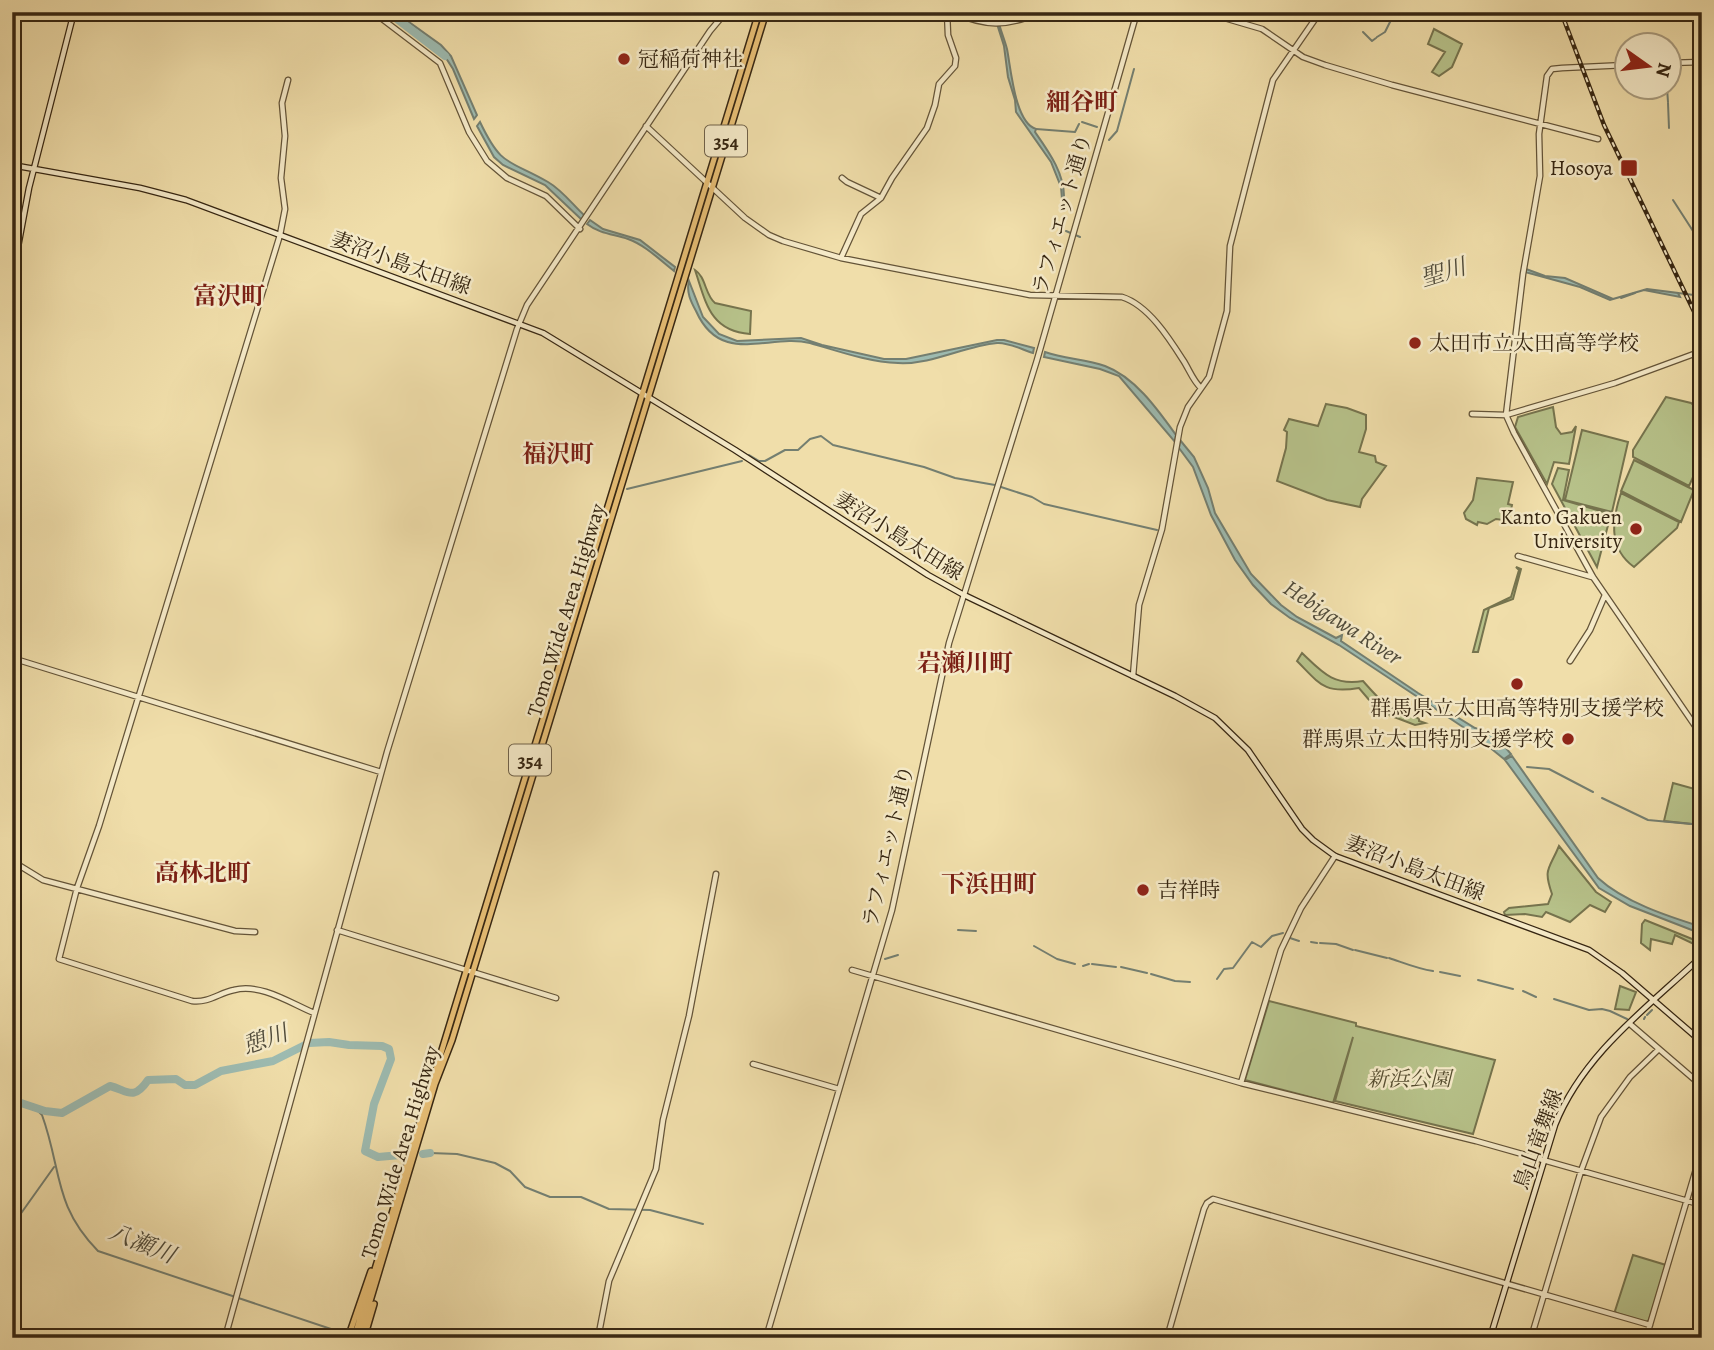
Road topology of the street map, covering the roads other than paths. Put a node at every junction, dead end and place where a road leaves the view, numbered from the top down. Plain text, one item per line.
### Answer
1 (74, 12) edge
2 (373, 12) edge
3 (726, 12) edge
4 (759, 12) edge
5 (766, 12) edge
6 (949, 12) edge
7 (1040, 12) edge
8 (1137, 12) edge
9 (1204, 12) edge
10 (1320, 12) edge
11 (1292, 50) junction
12 (1702, 62) edge
13 (1682, 63) edge
14 (1612, 66) edge
15 (288, 80) dead end
16 (1540, 123) junction
17 (646, 126) junction
18 (1598, 139) dead end
19 (12, 165) edge
20 (33, 168) junction
21 (842, 178) dead end
22 (709, 186) junction
23 (881, 198) junction
24 (580, 228) junction
25 (280, 235) junction
26 (841, 258) junction
27 (12, 279) edge
28 (1056, 296) junction
29 (519, 324) junction
30 (1702, 351) edge
31 (1201, 388) junction
32 (645, 396) junction
33 (1472, 414) dead end
34 (1506, 415) junction
35 (1518, 556) dead end
36 (1593, 577) junction
37 (964, 595) junction
38 (1605, 596) junction
39 (12, 658) edge
40 (1570, 661) dead end
41 (1133, 676) junction
42 (138, 698) junction
43 (1702, 736) edge
44 (381, 772) junction
45 (1335, 856) junction
46 (12, 861) edge
47 (716, 874) dead end
48 (77, 888) junction
49 (337, 930) junction
50 (255, 932) dead end
51 (1702, 956) edge
52 (852, 970) dead end
53 (468, 972) junction
54 (873, 976) junction
55 (556, 998) dead end
56 (1654, 1001) junction
57 (314, 1013) junction
58 (1630, 1024) junction
59 (1702, 1042) edge
60 (1659, 1049) junction
61 (752, 1064) dead end
62 (1241, 1083) junction
63 (1702, 1086) edge
64 (839, 1089) junction
65 (1702, 1149) edge
66 (1545, 1161) junction
67 (1581, 1171) junction
68 (1688, 1201) junction
69 (1702, 1205) edge
70 (384, 1240) junction
71 (1506, 1284) junction
72 (1544, 1295) junction
73 (1650, 1325) junction
74 (225, 1338) edge
75 (348, 1338) edge
76 (359, 1338) edge
77 (598, 1338) edge
78 (766, 1338) edge
79 (1167, 1338) edge
80 (1490, 1338) edge
81 (1531, 1338) edge
82 (1646, 1338) edge

1 - 20 street
2 - 24 street
3 - 17 street
4 - 22 highway, Tomo Wide Area Highway / 354
5 - 22 highway, Tomo Wide Area Highway / 354
6 - 7 street
6 - 23 street
8 - 28 street, ラフィエット通り
9 - 11 street
10 - 11 street
11 - 16 street
11 - 31 street
12 - 13 street
14 - 16 street
15 - 25 street
16 - 18 street
16 - 34 street
17 - 22 street
17 - 24 street
19 - 20 street, 妻沼小島太田線
20 - 25 street, 妻沼小島太田線
20 - 27 street
21 - 23 street
22 - 26 street
22 - 32 highway, Tomo Wide Area Highway / 354
22 - 32 highway, Tomo Wide Area Highway / 354
23 - 26 street
24 - 29 street
25 - 29 street, 妻沼小島太田線
25 - 42 street
26 - 28 street
28 - 31 street
28 - 37 street, ラフィエット通り
29 - 32 street, 妻沼小島太田線
29 - 44 street
30 - 34 street
31 - 41 street
32 - 37 street, 妻沼小島太田線
32 - 53 highway, Tomo Wide Area Highway / 354
33 - 34 street
34 - 36 street
35 - 36 street
36 - 38 street
37 - 41 street, 妻沼小島太田線
37 - 54 street, ラフィエット通り
38 - 40 street
38 - 43 street
39 - 42 street
41 - 45 street, 妻沼小島太田線
42 - 44 street
42 - 48 street
44 - 49 street
45 - 56 street, 妻沼小島太田線
45 - 62 street
46 - 48 street
47 - 77 street
48 - 50 street
48 - 57 street
49 - 53 street
49 - 57 street
51 - 56 street, 鳥山竜舞線
52 - 54 street
53 - 55 street
53 - 70 highway, Tomo Wide Area Highway / 354
53 - 76 highway, Tomo Wide Area Highway / 354
54 - 62 street
54 - 64 street, ラフィエット通り
56 - 58 street, 鳥山竜舞線
56 - 59 street, 妻沼小島太田線
57 - 74 street
58 - 60 street
58 - 66 street, 鳥山竜舞線
60 - 63 street
60 - 67 street
61 - 64 street
62 - 66 street
64 - 78 street, ラフィエット通り
65 - 68 street
66 - 67 street
66 - 71 street, 鳥山竜舞線
67 - 68 street
67 - 72 street
68 - 69 street
68 - 73 street
70 - 75 highway, 354
70 - 76 highway, Tomo Wide Area Highway / 354
71 - 72 street
71 - 79 street
71 - 80 street, 鳥山竜舞線
72 - 73 street
72 - 81 street
73 - 82 street

